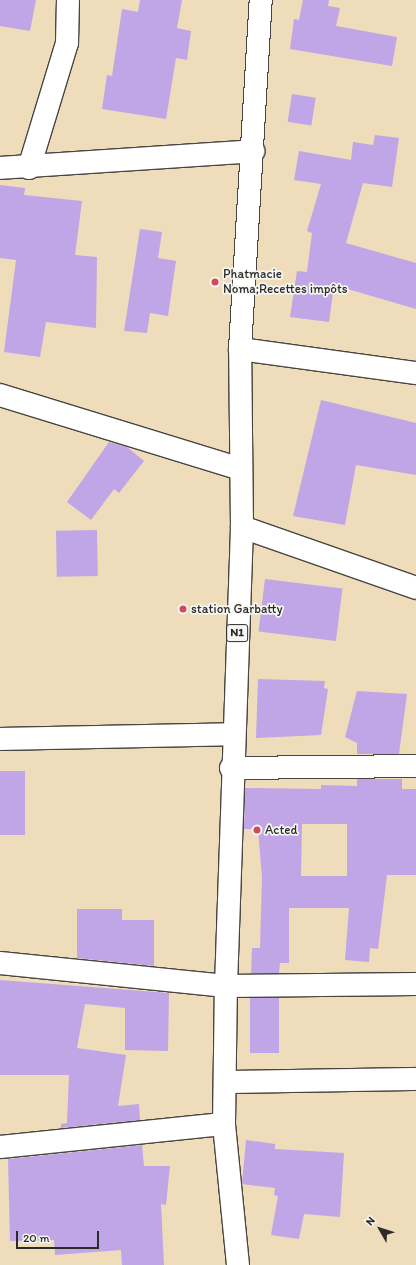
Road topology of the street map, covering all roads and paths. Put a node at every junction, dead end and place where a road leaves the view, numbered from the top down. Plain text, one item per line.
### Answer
1 (68, 0) edge
2 (261, 0) edge
3 (253, 151) junction
4 (0, 168) edge
5 (29, 168) junction
6 (240, 349) junction
7 (416, 373) edge
8 (0, 395) edge
9 (240, 469) junction
10 (242, 527) junction
11 (416, 588) edge
12 (233, 734) junction
13 (0, 739) edge
14 (416, 766) edge
15 (231, 768) junction
16 (0, 963) edge
17 (416, 984) edge
18 (226, 986) junction
19 (416, 1079) edge
20 (226, 1082) junction
21 (224, 1124) junction
22 (0, 1147) edge
23 (238, 1265) edge

1 - 5 main road
2 - 3 main road, N1
3 - 5 main road
3 - 6 main road, N1
4 - 5 main road
6 - 7 main road
6 - 9 main road, N1
8 - 9 main road
9 - 10 main road, N1
10 - 11 main road
10 - 12 main road, N1
12 - 13 main road
12 - 15 main road, N1
14 - 15 main road
15 - 18 main road, N1
16 - 18 main road
17 - 18 main road
18 - 20 main road, N1
19 - 20 main road
20 - 21 main road, N1
21 - 22 main road
21 - 23 main road, N1

